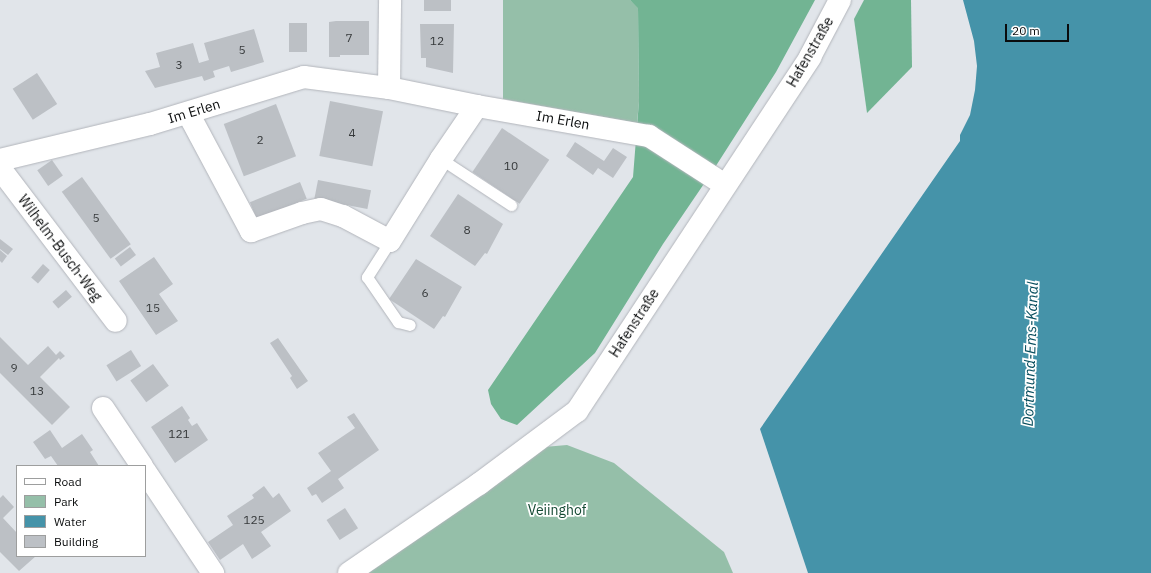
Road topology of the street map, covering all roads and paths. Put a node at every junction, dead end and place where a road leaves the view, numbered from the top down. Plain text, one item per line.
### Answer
1 (390, 0) edge
2 (840, 0) edge
3 (389, 88) junction
4 (477, 106) junction
5 (188, 113) junction
6 (441, 159) junction
7 (1, 171) edge
8 (725, 185) junction
9 (511, 205) dead end
10 (390, 241) junction
11 (116, 321) dead end
12 (410, 325) dead end
13 (103, 408) dead end
14 (141, 465) edge
15 (146, 472) edge
16 (213, 573) edge
17 (349, 573) edge

1 - 3 street
2 - 8 street, Hafenstraße
3 - 4 street, Im Erlen
3 - 5 street, Im Erlen
4 - 6 street
4 - 8 street, Im Erlen
5 - 7 street, Im Erlen
5 - 10 street
6 - 9 lane
6 - 10 street
7 - 11 street, Wilhelm-Busch-Weg
8 - 17 street, Hafenstraße
10 - 12 lane
13 - 14 street
15 - 16 street

